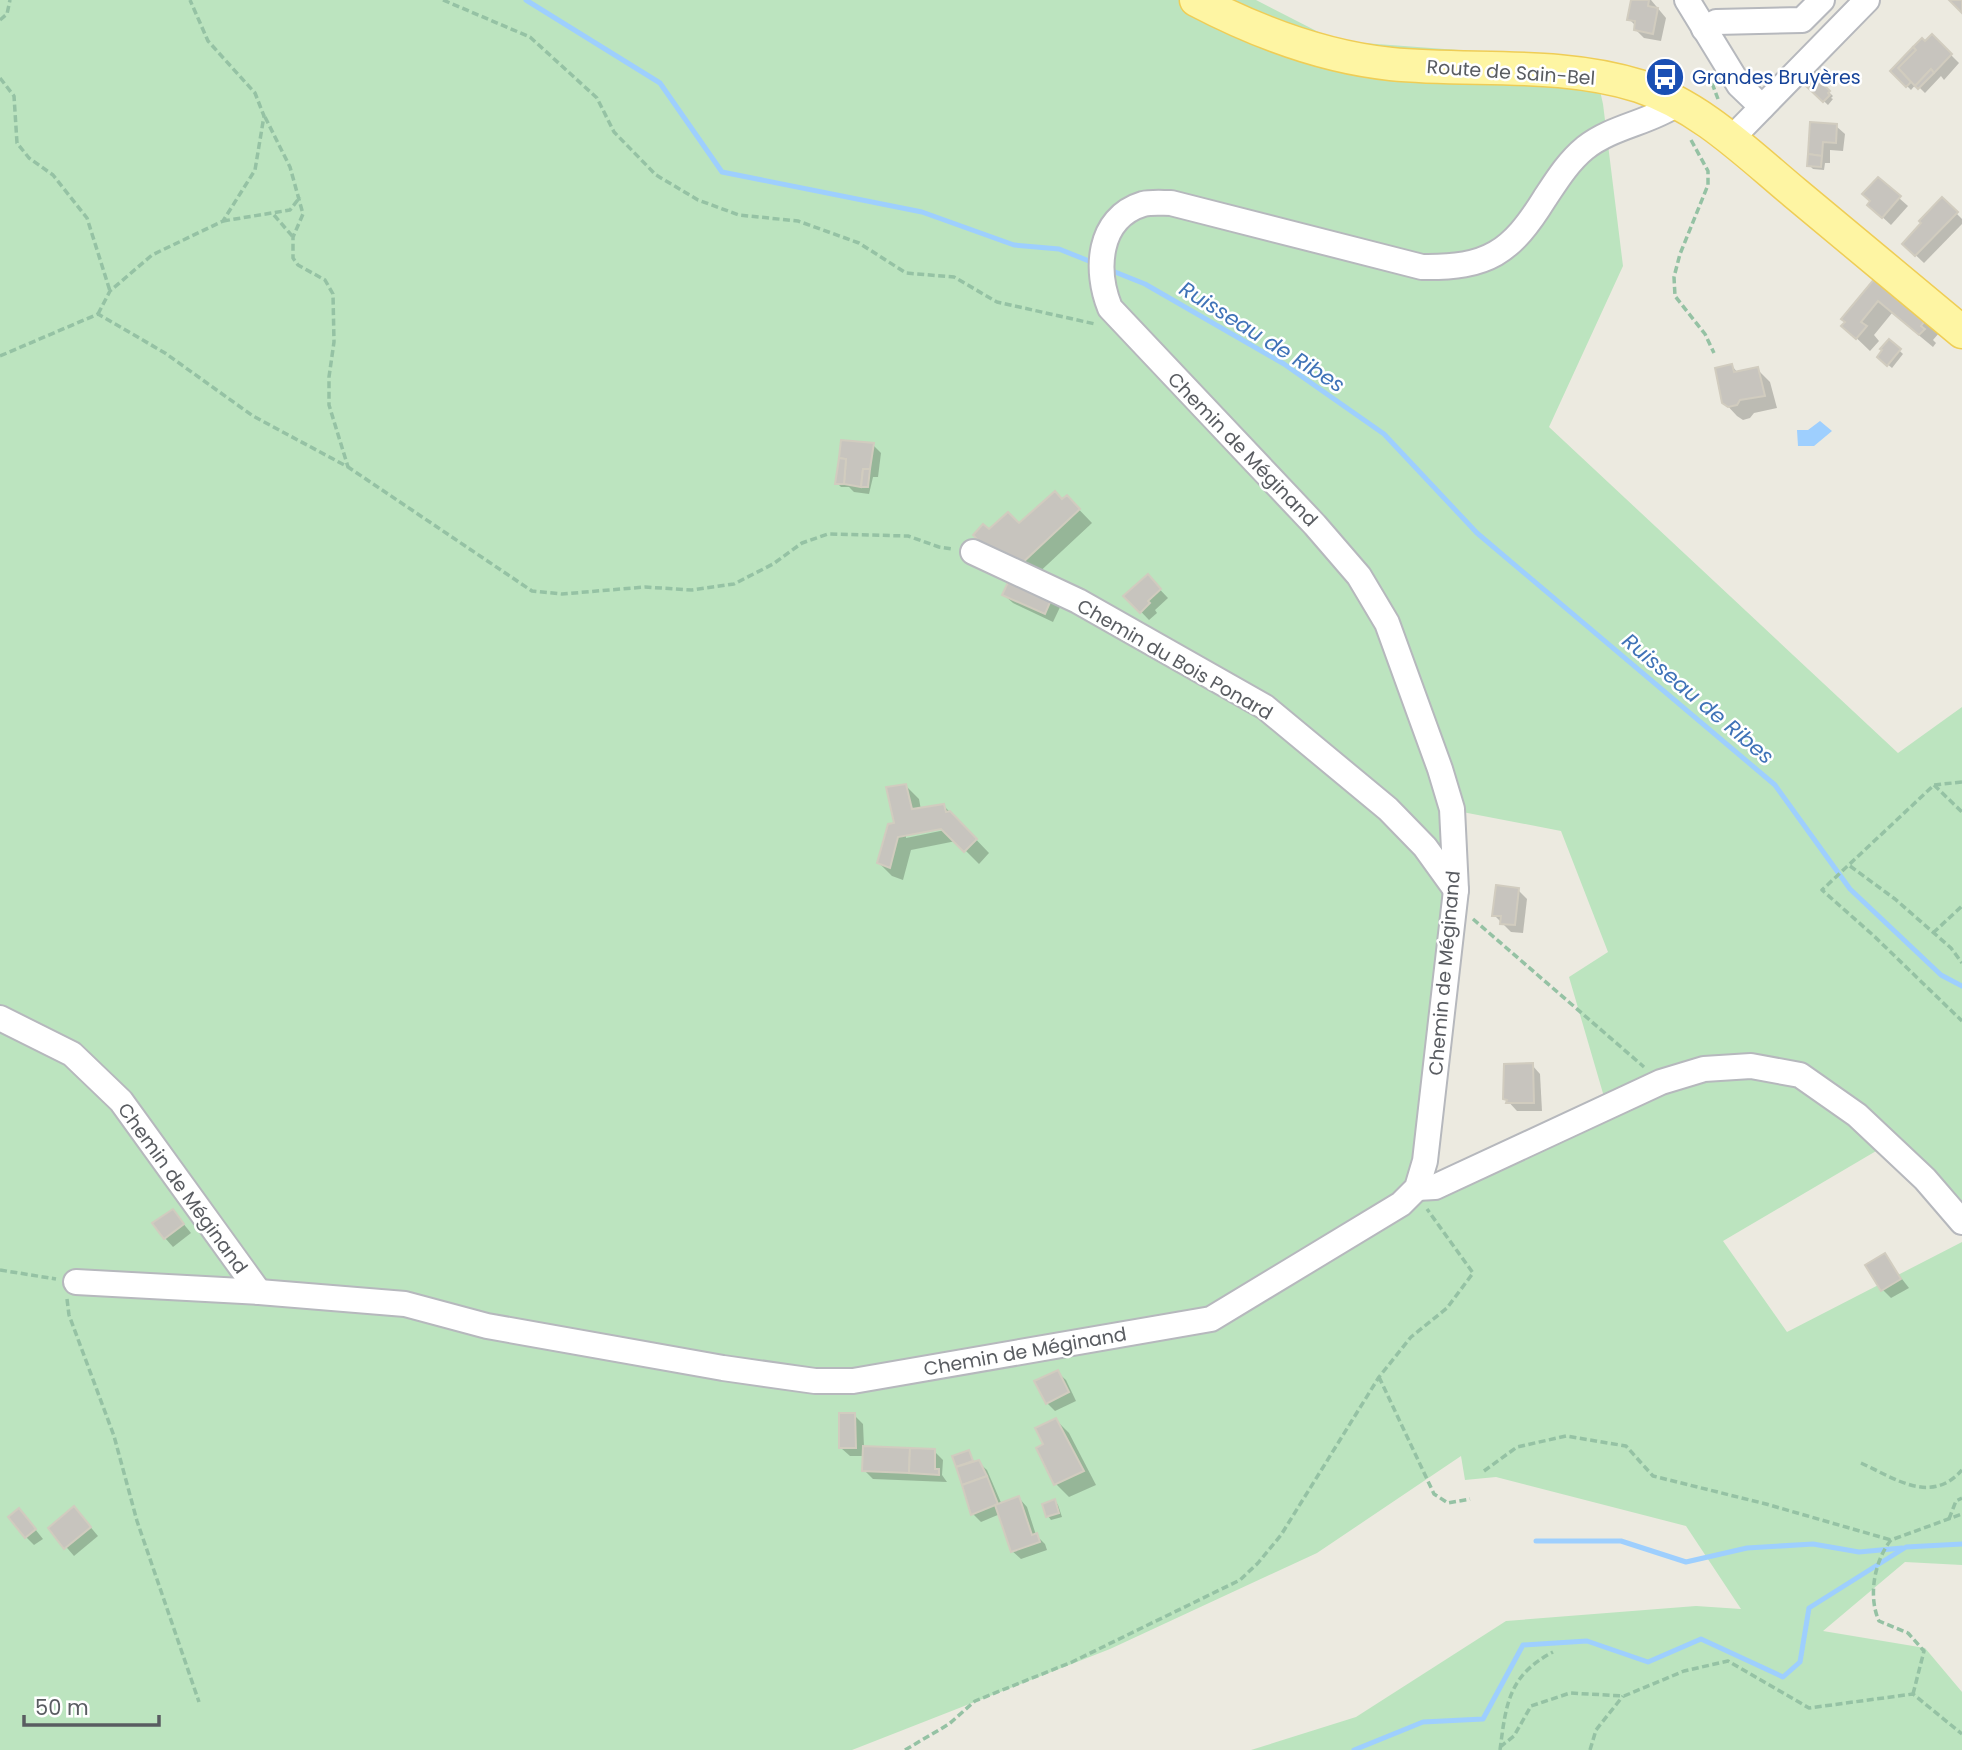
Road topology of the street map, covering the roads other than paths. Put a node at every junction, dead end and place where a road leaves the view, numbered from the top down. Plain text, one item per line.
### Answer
1 (1196, 0) edge
2 (1687, 0) edge
3 (1822, 0) edge
4 (1867, 0) edge
5 (1704, 29) junction
6 (1677, 104) junction
7 (1762, 107) junction
8 (1731, 139) junction
9 (1962, 332) edge
10 (972, 552) road end
11 (1456, 890) junction
12 (0, 1018) edge
13 (1417, 1188) junction
14 (1962, 1222) edge
15 (76, 1282) road end
16 (259, 1292) junction

1 - 6 main road, Route de Sain-Bel
2 - 5 street
3 - 5 street
4 - 7 street
5 - 7 street
6 - 8 main road, Route de Sain-Bel
6 - 11 street, Chemin de Méginand
7 - 8 street
8 - 9 main road, Route de Sain-Bel
10 - 11 street, Chemin du Bois Ponard
11 - 13 street, Chemin de Méginand
12 - 16 street, Chemin de Méginand
13 - 14 street
13 - 16 street, Chemin de Méginand
15 - 16 street, Chemin de Méginand

